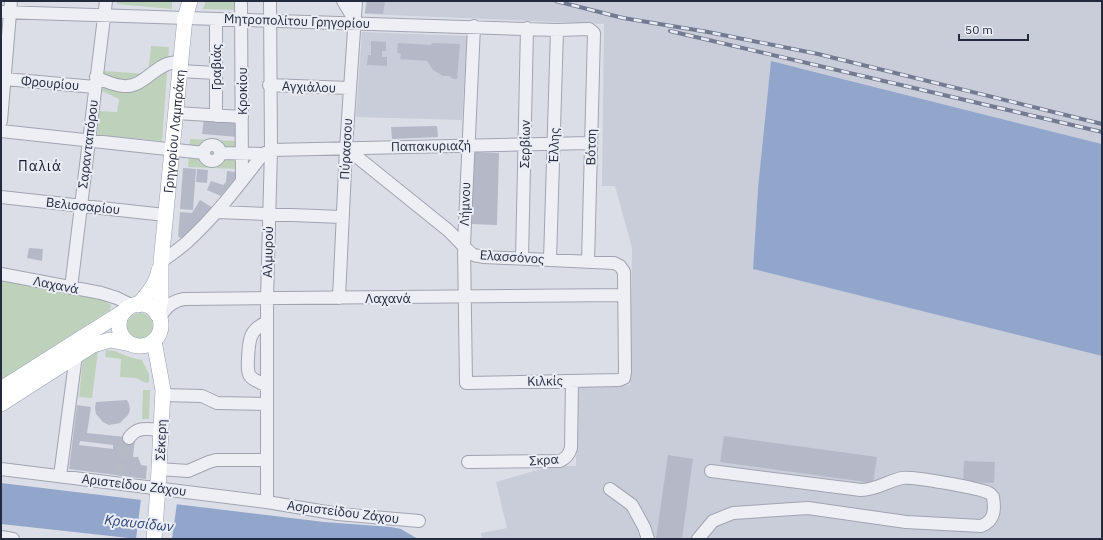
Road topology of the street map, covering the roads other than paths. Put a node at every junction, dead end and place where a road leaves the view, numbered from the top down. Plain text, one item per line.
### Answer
1 (106, 1) edge
2 (190, 1) edge
3 (241, 1) edge
4 (270, 1) edge
5 (343, 1) edge
6 (356, 1) edge
7 (7, 8) edge
8 (104, 15) junction
9 (185, 18) junction
10 (216, 19) junction
11 (241, 19) junction
12 (270, 20) junction
13 (355, 22) junction
14 (474, 26) junction
15 (527, 28) junction
16 (557, 30) junction
17 (592, 31) joint
18 (180, 67) junction
19 (216, 72) junction
20 (5, 79) junction
21 (96, 82) junction
22 (269, 85) junction
23 (349, 88) junction
24 (176, 113) junction
25 (216, 116) junction
26 (242, 117) junction
27 (1, 122) edge
28 (1, 131) edge
29 (89, 141) junction
30 (591, 143) junction
31 (554, 144) junction
32 (524, 145) junction
33 (467, 146) junction
34 (346, 148) junction
35 (172, 150) junction
36 (267, 152) junction
37 (242, 153) junction
38 (242, 180) junction
39 (1, 197) edge
40 (81, 206) junction
41 (217, 212) junction
42 (269, 214) junction
43 (166, 215) junction
44 (342, 217) junction
45 (464, 245) junction
46 (522, 259) junction
47 (550, 260) junction
48 (161, 262) junction
49 (588, 262) junction
50 (1, 274) edge
51 (71, 288) junction
52 (624, 296) junction
53 (339, 298) junction
54 (464, 298) junction
55 (267, 299) junction
56 (133, 307) junction
57 (159, 316) junction
58 (267, 322) junction
59 (154, 341) junction
60 (130, 344) junction
61 (76, 355) junction
62 (572, 381) junction
63 (466, 383) joint
64 (267, 386) junction
65 (1, 390) edge
66 (162, 395) junction
67 (1, 404) edge
68 (267, 404) junction
69 (161, 430) junction
70 (129, 438) tunnel mouth
71 (267, 460) junction
72 (468, 462) dead end
73 (1, 469) edge
74 (159, 469) junction
75 (711, 471) dead end
76 (60, 476) junction
77 (610, 489) dead end
78 (158, 492) junction
79 (267, 502) junction
80 (419, 521) dead end
81 (1, 538) edge
82 (13, 539) edge
83 (154, 539) edge
84 (648, 539) edge
85 (698, 539) edge

1 - 8 street, Σαρανταπόρου
2 - 9 main road, Γρηγορίου Λαμπράκη
3 - 11 street, Κροκίου
4 - 12 street, Αλμυρού
5 - 13 street
6 - 13 street, Πύρασσου
7 - 8 street, Μητροπολίτου Γρηγορίου
7 - 20 street
8 - 9 street, Μητροπολίτου Γρηγορίου
8 - 21 street, Σαρανταπόρου
9 - 10 street, Μητροπολίτου Γρηγορίου
9 - 18 main road, Γρηγορίου Λαμπράκη
10 - 11 street, Μητροπολίτου Γρηγορίου
10 - 19 street, Γραβιάς
11 - 12 street, Μητροπολίτου Γρηγορίου
11 - 26 street, Κροκίου
12 - 13 street, Μητροπολίτου Γρηγορίου
12 - 22 street, Αλμυρού
13 - 14 street, Μητροπολίτου Γρηγορίου
13 - 23 street, Πύρασσου
14 - 15 street, Μητροπολίτου Γρηγορίου
14 - 33 street, Λήμνου
15 - 16 street, Μητροπολίτου Γρηγορίου
15 - 32 street, Σερβίων
16 - 17 street, Μητροπολίτου Γρηγορίου
16 - 31 street, Έλλης
17 - 30 street, Βότση
18 - 19 street, Φρουρίου
18 - 21 street, Φρουρίου
18 - 24 main road, Γρηγορίου Λαμπράκη
19 - 25 street, Γραβιάς
20 - 21 street, Φρουρίου
20 - 27 street
21 - 29 street, Σαρανταπόρου
22 - 23 street, Αγχιάλου
22 - 36 street, Αλμυρού
23 - 34 street, Πύρασσου
24 - 25 street
24 - 35 main road, Γρηγορίου Λαμπράκη
25 - 26 street
26 - 37 street, Κροκίου
28 - 29 street
29 - 35 street
29 - 40 street, Σαρανταπόρου
30 - 31 street, Παπακυριαζή
30 - 49 street, Βότση
31 - 32 street, Παπακυριαζή
31 - 47 street, Έλλης
32 - 33 street, Παπακυριαζή
32 - 46 street, Σερβίων
33 - 34 street, Παπακυριαζή
33 - 45 street, Λήμνου
34 - 36 street, Παπακυριαζή
34 - 44 street, Πύρασσου
34 - 45 street, Ελασσόνος
35 - 37 street, Παπακυριαζή
35 - 43 main road, Γρηγορίου Λαμπράκη
36 - 37 street, Παπακυριαζή
36 - 38 street
36 - 42 street, Αλμυρού
37 - 38 street, Κροκίου
38 - 41 street
39 - 40 street, Βελισσαρίου
40 - 43 street, Βελισσαρίου
40 - 51 street, Σαρανταπόρου
41 - 42 street
41 - 48 street
42 - 44 street
42 - 55 street, Αλμυρού
43 - 48 main road, Γρηγορίου Λαμπράκη
44 - 53 street, Πύρασσου
45 - 46 street, Ελασσόνος
45 - 54 street, Λήμνου
46 - 47 street, Ελασσόνος
47 - 49 street, Ελασσόνος
48 - 56 main road, Γρηγορίου Λαμπράκη
48 - 57 main road, Γρηγορίου Λαμπράκη
49 - 52 street, Ελασσόνος
50 - 51 street, Λαχανά
51 - 56 street, Λαχανά
52 - 54 street, Λαχανά
52 - 62 street, Κιλκίς
53 - 54 street, Λαχανά
53 - 55 street, Λαχανά
54 - 63 street, Λήμνου
55 - 57 street, Λαχανά
55 - 58 street, Αλμυρού
56 - 57 main road
56 - 60 main road
56 - 65 main road, Γρηγορίου Λαμπράκη
57 - 59 main road
58 - 64 street, Αλμυρού
58 - 64 street
59 - 60 main road
59 - 66 main road, Σέκερη
60 - 61 main road
61 - 67 main road
61 - 76 street
62 - 63 street, Κιλκίς
62 - 72 street, Σκρα
64 - 68 street, Αλμυρού
66 - 68 street
66 - 69 main road, Σέκερη
68 - 71 street, Αλμυρού
69 - 70 street
69 - 74 main road, Σέκερη
71 - 74 street
71 - 79 street, Αλμυρού
73 - 76 street, Αριστείδου Ζάχου
74 - 78 main road, Σέκερη
75 - 85 street
76 - 78 street, Αριστείδου Ζάχου
77 - 84 street
78 - 79 street, Αριστείδου Ζάχου
78 - 83 main road, Σέκερη
79 - 80 street, Ασριστείδου Ζάχου
81 - 82 street

